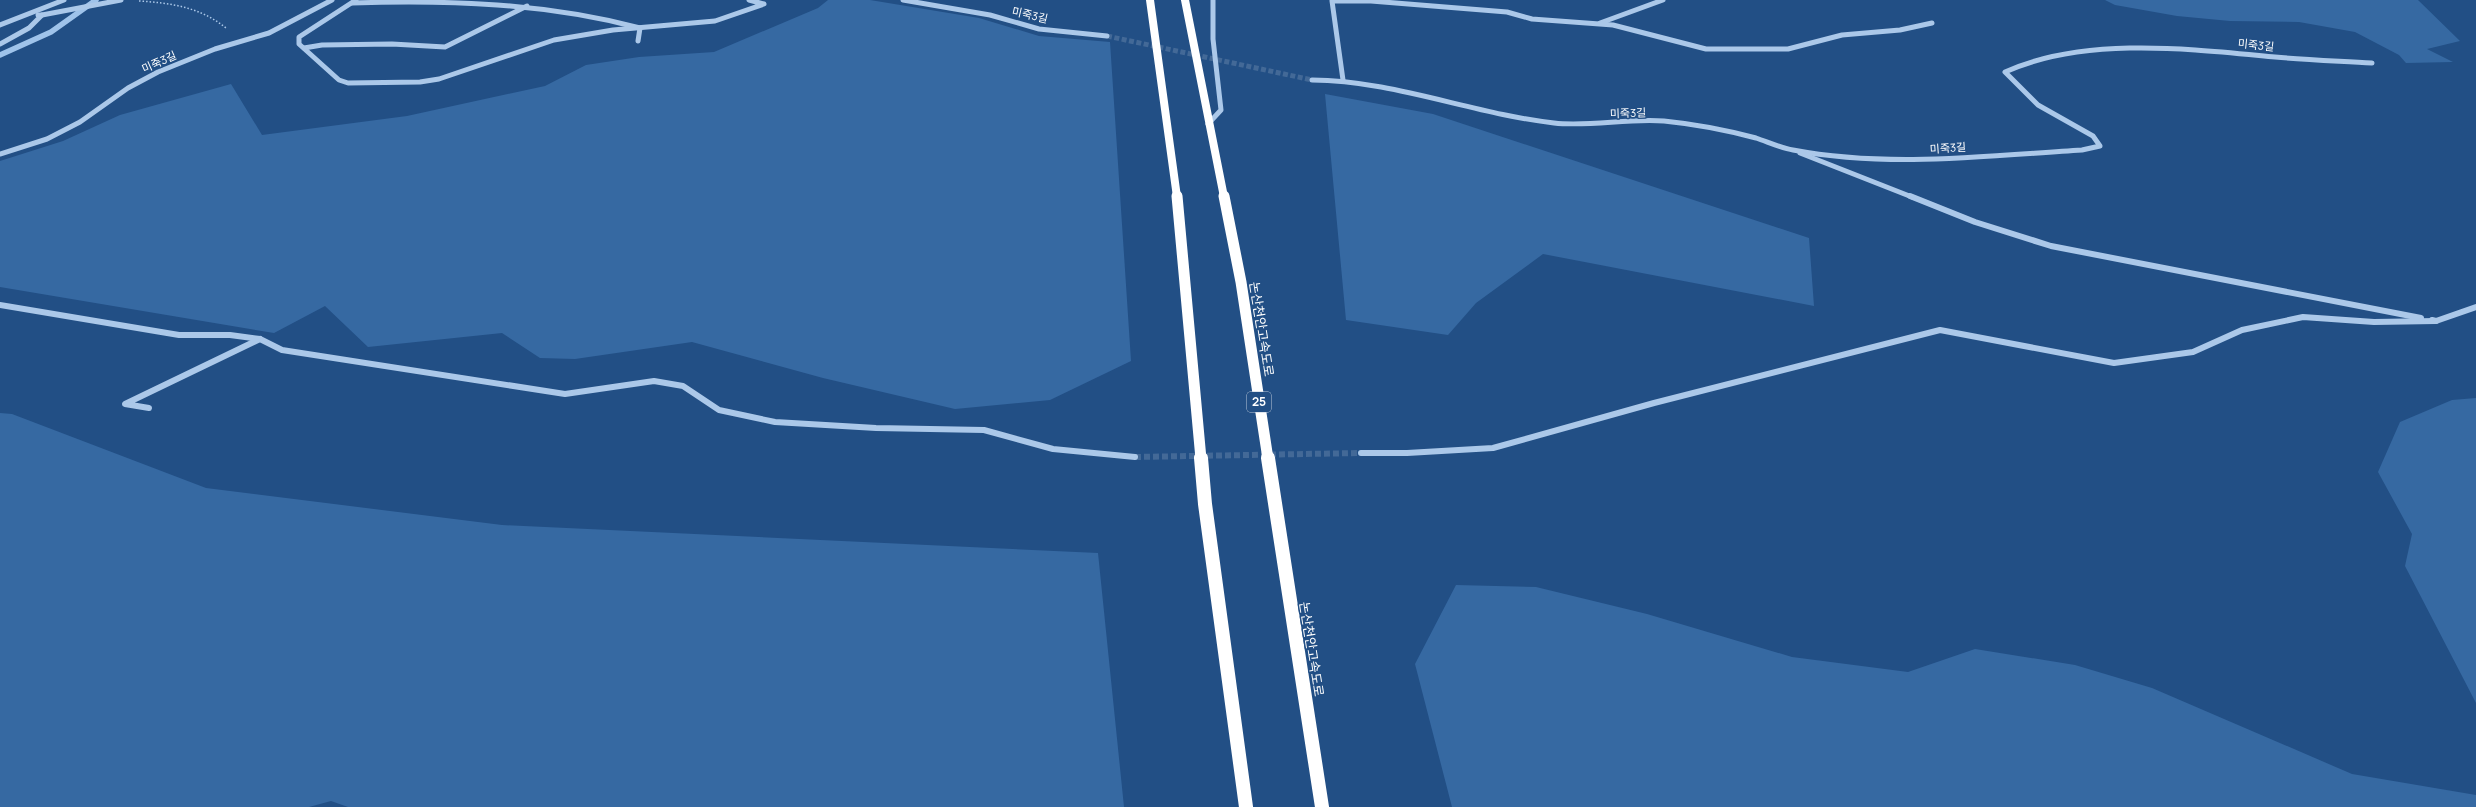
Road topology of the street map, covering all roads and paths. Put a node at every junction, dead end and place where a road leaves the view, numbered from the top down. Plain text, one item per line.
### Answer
1 (64, 0) edge
2 (121, 0) edge
3 (136, 0) edge
4 (332, 0) edge
5 (430, 0) edge
6 (750, 0) edge
7 (903, 0) edge
8 (1150, 0) edge
9 (1185, 0) edge
10 (1213, 0) edge
11 (1664, 0) edge
12 (354, 1) edge
13 (528, 6) junction
14 (30, 14) junction
15 (42, 15) junction
16 (1932, 23) dead end
17 (1598, 24) junction
18 (0, 25) edge
19 (640, 28) junction
20 (1107, 36) tunnel mouth
21 (638, 41) dead end
22 (238, 42) junction
23 (0, 44) edge
24 (304, 48) junction
25 (2372, 63) dead end
26 (1312, 80) tunnel mouth
27 (1343, 80) junction
28 (1208, 124) junction
29 (1792, 150) junction
30 (0, 154) edge
31 (0, 304) edge
32 (2476, 307) edge
33 (2436, 321) junction
34 (260, 339) junction
35 (148, 408) dead end
36 (1361, 452) tunnel mouth
37 (1135, 457) tunnel mouth
38 (1246, 807) edge
39 (1322, 807) edge

1 - 14 street
2 - 15 street
3 - 22 path
4 - 22 street, 미죽3길
5 - 12 street
5 - 13 street
6 - 19 street
7 - 20 street, 미죽3길
8 - 38 highway
9 - 28 highway, 논산천안고속도로 / 25
10 - 28 street
11 - 17 street
12 - 24 street
13 - 19 street
13 - 24 street
14 - 15 street
14 - 18 street
15 - 23 street
16 - 17 street
17 - 27 street
19 - 21 street
19 - 24 street
22 - 30 street, 미죽3길
25 - 29 street, 미죽3길
26 - 27 street, 미죽3길
27 - 29 street, 미죽3길
28 - 39 highway, 논산천안고속도로 / 25
29 - 33 street
31 - 34 street
32 - 33 street
33 - 36 street
34 - 35 street
34 - 37 street

